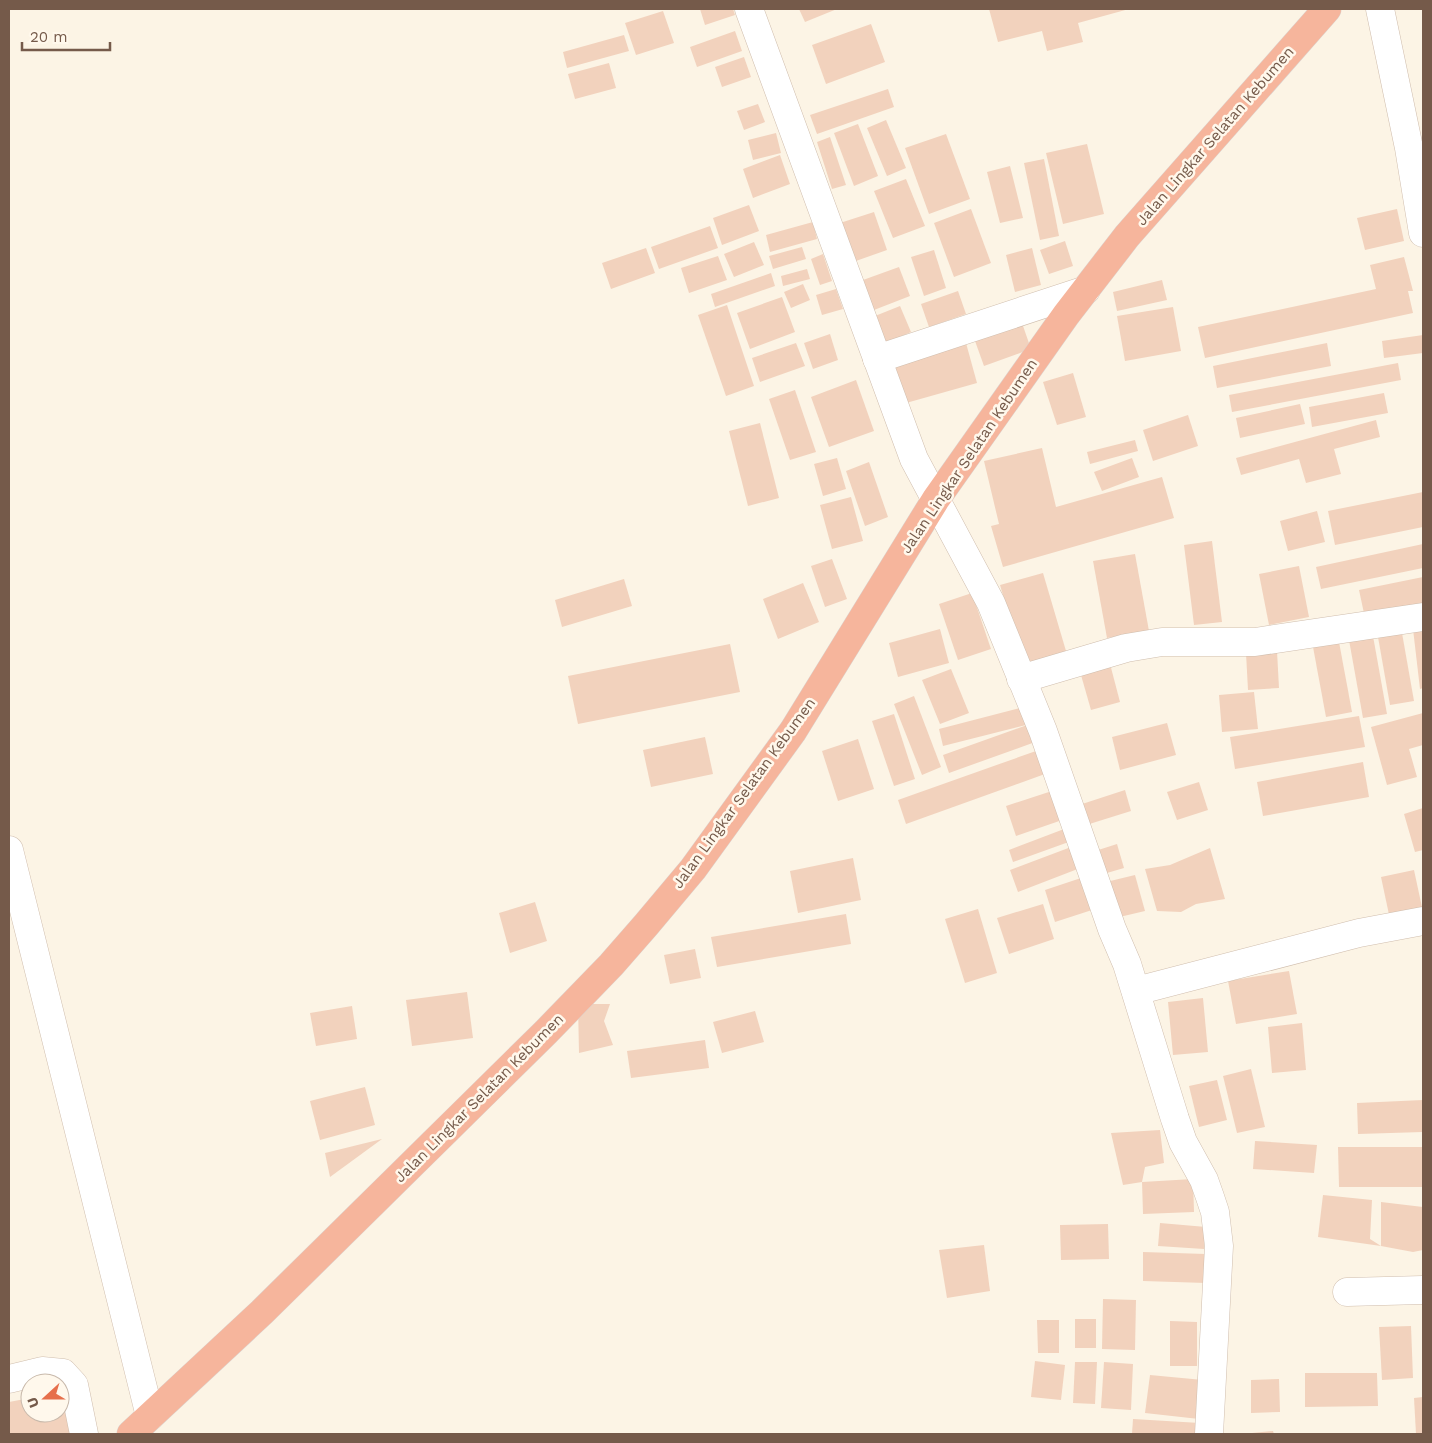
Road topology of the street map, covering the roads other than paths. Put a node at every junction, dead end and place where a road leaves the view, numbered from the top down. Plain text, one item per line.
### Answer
1 (749, 9) edge
2 (1327, 9) edge
3 (1380, 9) edge
4 (1423, 233) edge
5 (1086, 290) junction
6 (877, 359) junction
7 (936, 499) junction
8 (1423, 617) edge
9 (1021, 679) junction
10 (9, 850) edge
11 (1423, 921) edge
12 (1136, 991) junction
13 (1423, 1290) edge
14 (1347, 1292) dead end
15 (9, 1379) edge
16 (141, 1425) edge
17 (84, 1434) edge
18 (1209, 1434) edge

1 - 6 street
2 - 5 highway, Jalan Lingkar Selatan Kebumen
3 - 4 street
5 - 6 street
5 - 7 highway, Jalan Lingkar Selatan Kebumen
6 - 7 street
7 - 9 street
7 - 16 highway, Jalan Lingkar Selatan Kebumen
8 - 9 street
9 - 12 street
10 - 16 street
11 - 12 street
12 - 18 street
13 - 14 street
15 - 17 street

